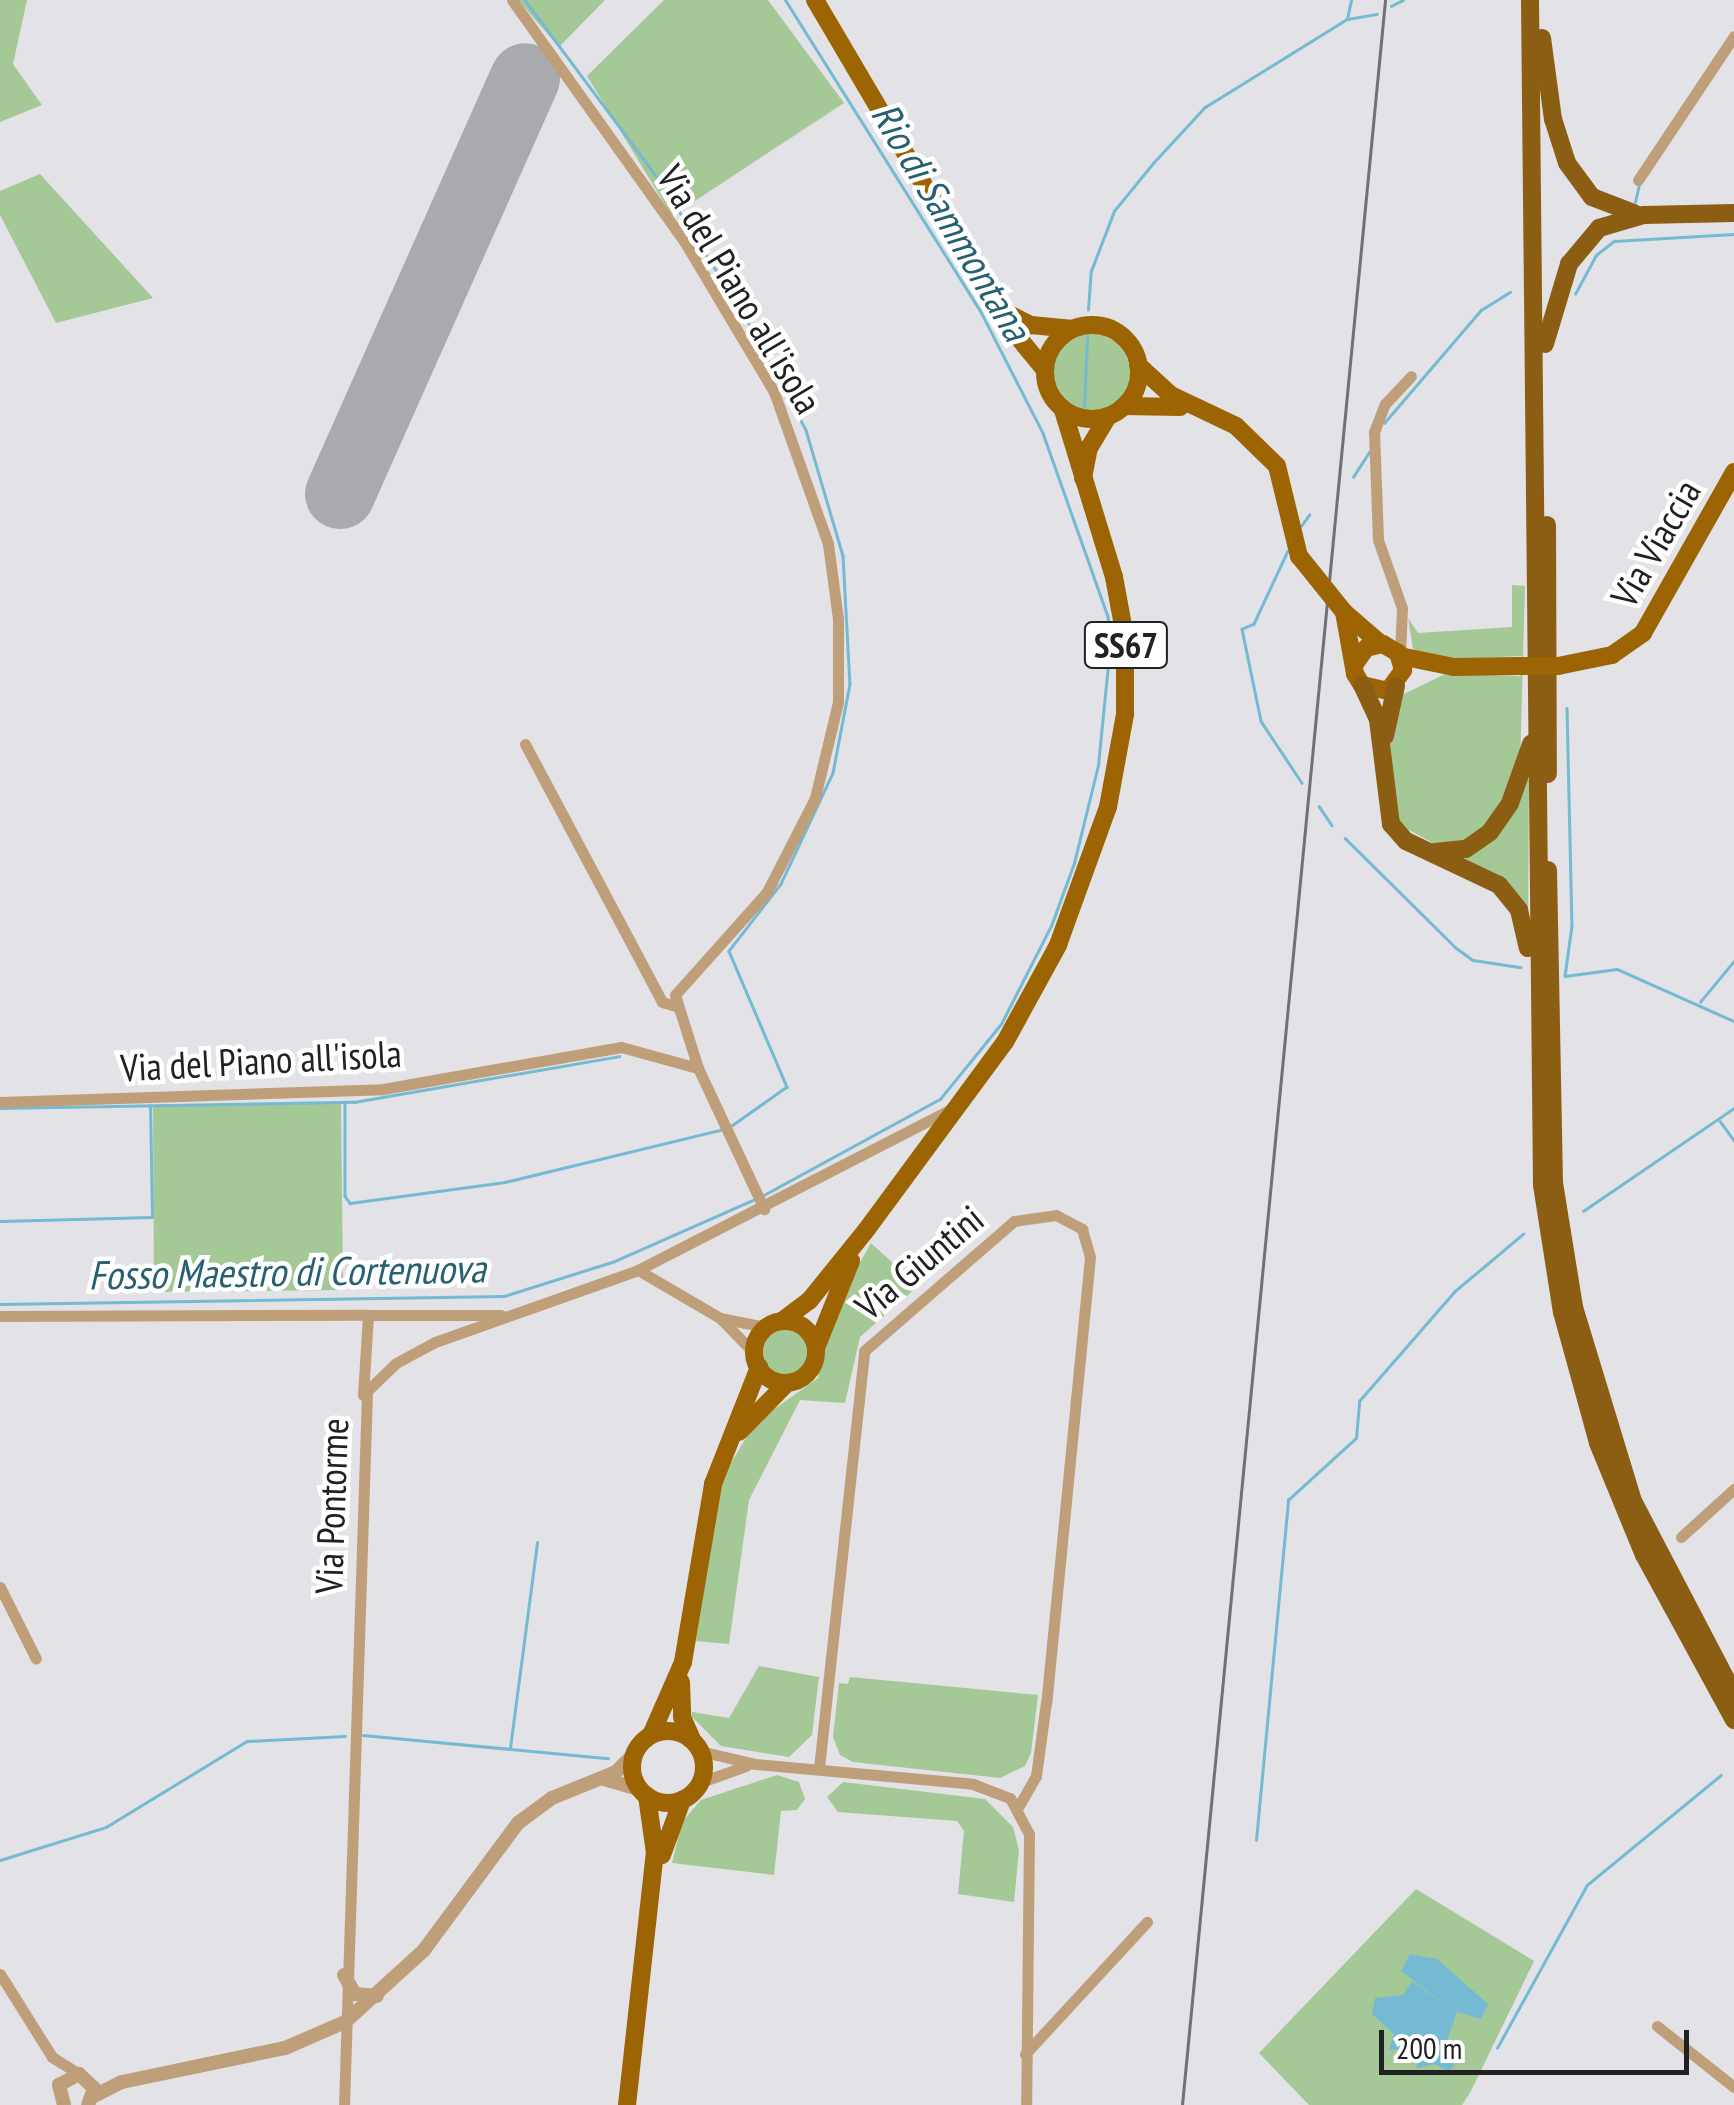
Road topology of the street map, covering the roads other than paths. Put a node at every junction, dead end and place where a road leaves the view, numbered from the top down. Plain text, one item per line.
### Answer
1 (512, 0) edge
2 (815, 0) edge
3 (1530, 0) edge
4 (1541, 0) edge
5 (1734, 36) edge
6 (1542, 38) junction
7 (1638, 180) dead end
8 (1734, 213) edge
9 (1644, 215) junction
10 (997, 308) junction
11 (1073, 329) junction
12 (1544, 344) junction
13 (1138, 365) junction
14 (1045, 370) junction
15 (1412, 376) dead end
16 (1124, 406) junction
17 (1063, 410) junction
18 (1200, 411) junction
19 (1108, 416) junction
20 (1734, 472) edge
21 (1082, 488) junction
22 (1344, 612) junction
23 (1402, 622) junction
24 (1382, 644) junction
25 (1400, 655) junction
26 (1355, 664) junction
27 (1454, 667) junction
28 (1397, 685) junction
29 (1362, 686) junction
30 (1536, 730) junction
31 (526, 744) dead end
32 (1382, 761) junction
33 (1430, 852) junction
34 (1537, 997) junction
35 (675, 1006) junction
36 (698, 1068) junction
37 (0, 1102) edge
38 (959, 1104) junction
39 (761, 1201) junction
40 (866, 1230) junction
41 (638, 1270) junction
42 (368, 1315) junction
43 (0, 1316) edge
44 (510, 1316) junction
45 (720, 1318) junction
46 (774, 1324) junction
47 (816, 1348) junction
48 (756, 1360) junction
49 (786, 1382) junction
50 (362, 1410) junction
51 (732, 1440) junction
52 (1734, 1489) edge
53 (1681, 1537) dead end
54 (0, 1587) edge
55 (5, 1610) edge
56 (36, 1660) dead end
57 (682, 1662) junction
58 (1734, 1694) edge
59 (1734, 1720) edge
60 (650, 1736) junction
61 (697, 1746) junction
62 (635, 1753) junction
63 (756, 1764) junction
64 (820, 1768) junction
65 (603, 1778) junction
66 (701, 1782) junction
67 (643, 1792) junction
68 (682, 1800) junction
69 (1018, 1807) junction
70 (652, 1899) junction
71 (1147, 1922) dead end
72 (0, 1974) edge
73 (344, 1975) junction
74 (382, 1993) junction
75 (345, 2022) junction
76 (1657, 2026) dead end
77 (1026, 2054) junction
78 (52, 2057) junction
79 (82, 2075) junction
80 (122, 2082) junction
81 (1734, 2086) edge
82 (60, 2094) edge
83 (91, 2102) edge
84 (46, 2105) edge
85 (344, 2105) edge
86 (627, 2105) edge
87 (1026, 2105) edge

1 - 35 street, Via del Piano all'isola
2 - 10 main road, SS67
3 - 30 highway
4 - 6 highway
5 - 7 street
6 - 9 highway
6 - 12 highway
8 - 9 highway
9 - 12 highway
10 - 11 main road
10 - 14 main road, SS67
11 - 13 main road
11 - 14 main road
12 - 58 highway
13 - 16 main road
13 - 18 main road
14 - 17 main road, SS67
15 - 23 street
16 - 18 main road
16 - 19 main road
17 - 19 main road
17 - 21 main road, SS67
18 - 22 main road, bridge
19 - 21 main road
20 - 27 main road, Via Viaccia, bridge
21 - 38 main road, SS67
22 - 24 main road
22 - 26 main road
23 - 24 street
23 - 25 street
24 - 25 main road
24 - 26 main road
25 - 27 main road
25 - 28 main road
26 - 29 main road
27 - 28 main road
28 - 29 main road
28 - 32 highway
29 - 32 highway
30 - 33 highway
30 - 34 highway
31 - 35 street
32 - 33 highway
33 - 34 highway
34 - 59 highway
35 - 36 street
36 - 37 street, Via del Piano all'isola
36 - 39 street
38 - 39 street, Via Pontorme
38 - 40 main road
39 - 41 street, Via Pontorme
40 - 46 main road
40 - 47 main road
41 - 44 street, Via Pontorme
41 - 45 street
42 - 43 street
42 - 44 street
42 - 50 street
44 - 50 street, Via Pontorme
45 - 46 street
45 - 48 street
46 - 47 main road
46 - 48 main road
47 - 49 main road
48 - 49 main road
48 - 51 main road
49 - 51 main road
50 - 73 street, Via Pontorme
51 - 57 main road
52 - 53 street
54 - 55 street
55 - 56 street
57 - 60 main road
57 - 61 main road
60 - 61 main road
60 - 62 main road
61 - 63 street
61 - 66 main road
62 - 65 street
62 - 67 main road
63 - 64 street
63 - 66 street
64 - 69 street
64 - 69 street, Via Giuntini
65 - 67 street
65 - 74 street
66 - 68 main road
67 - 68 main road
67 - 70 main road
68 - 70 main road
69 - 77 street
70 - 86 main road
71 - 77 street
72 - 78 street
73 - 74 street
73 - 75 street, Via Pontorme
74 - 75 street
75 - 80 street
75 - 85 street, Via Pontorme
76 - 81 street
77 - 87 street
78 - 79 street
78 - 82 street
79 - 80 street
79 - 82 street
79 - 83 street
80 - 83 street
82 - 84 street

